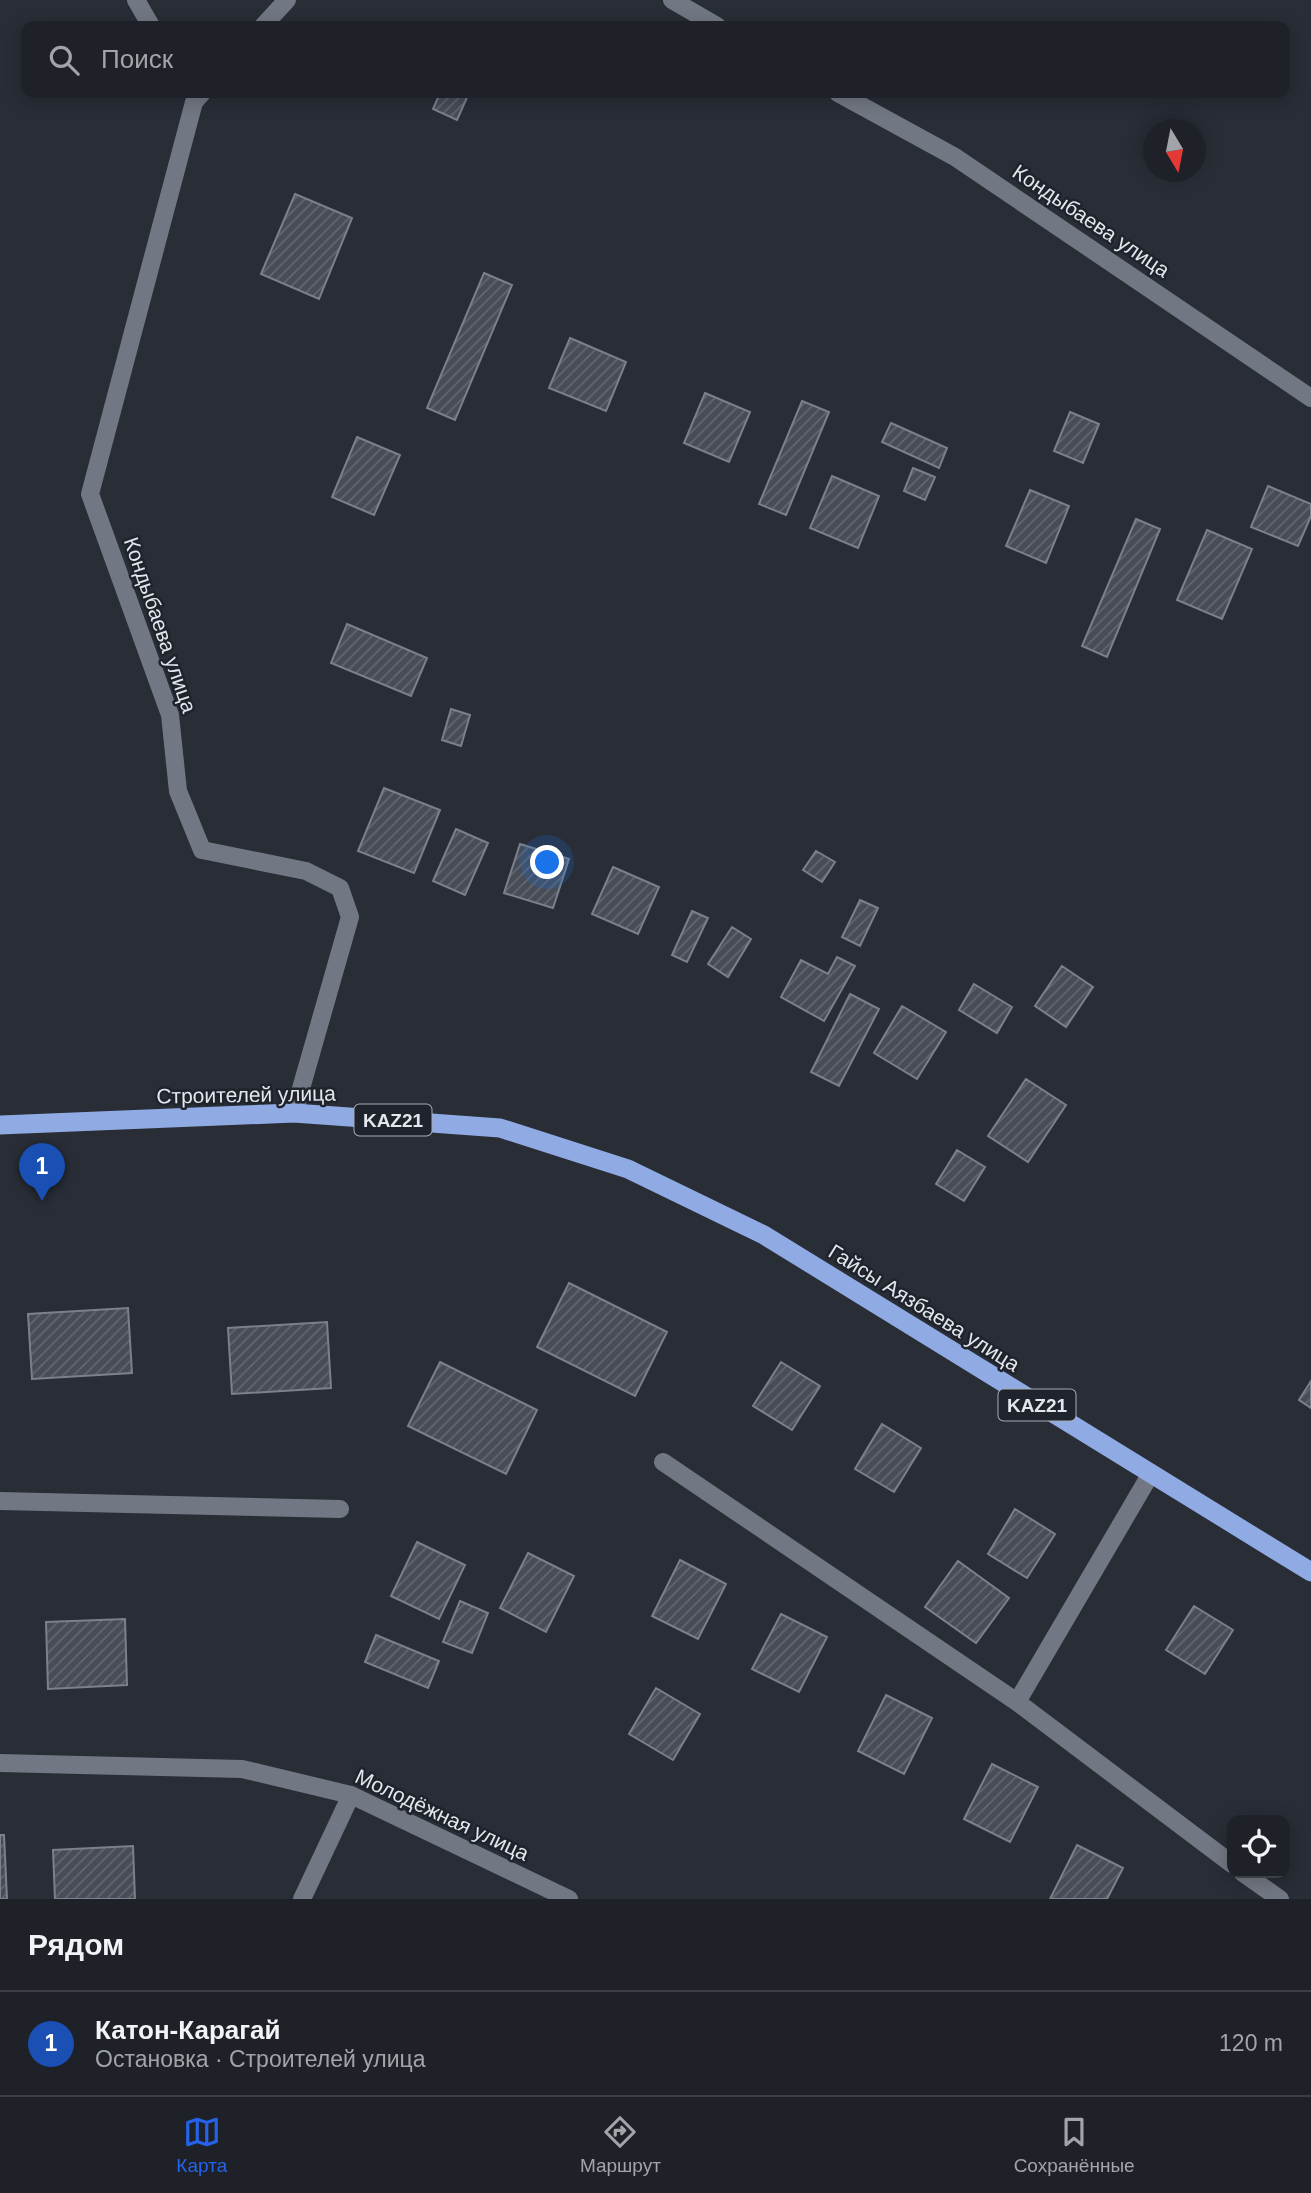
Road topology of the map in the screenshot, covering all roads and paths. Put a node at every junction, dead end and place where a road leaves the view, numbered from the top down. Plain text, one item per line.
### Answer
1 (136, 0) edge
2 (287, 0) edge
3 (672, 0) edge
4 (148, 21) edge
5 (268, 21) edge
6 (708, 21) edge
7 (194, 98) edge
8 (847, 98) edge
9 (1311, 398) edge
10 (294, 1113) junction
11 (0, 1125) edge
12 (764, 1235) joint
13 (663, 1462) dead end
14 (1150, 1475) junction
15 (0, 1501) edge
16 (340, 1509) dead end
17 (1311, 1572) edge
18 (1017, 1702) junction
19 (0, 1763) edge
20 (351, 1795) junction
21 (1227, 1860) edge
22 (1250, 1878) edge
23 (302, 1899) edge
24 (569, 1899) edge
25 (1280, 1899) edge

1 - 4 street
2 - 5 street
3 - 6 street
7 - 10 street, Кондыбаева улица
8 - 9 street, Кондыбаева улица
10 - 11 highway, Строителей улица / KAZ21
10 - 12 highway, Строителей улица / KAZ21
12 - 14 highway, Гайсы Аязбаева улица / KAZ21
13 - 18 street
14 - 17 highway, Гайсы Аязбаева улица / KAZ21
14 - 18 street
15 - 16 street
18 - 21 street
19 - 20 street, Молодёжная улица
20 - 23 street
20 - 24 street, Молодёжная улица
22 - 25 street

